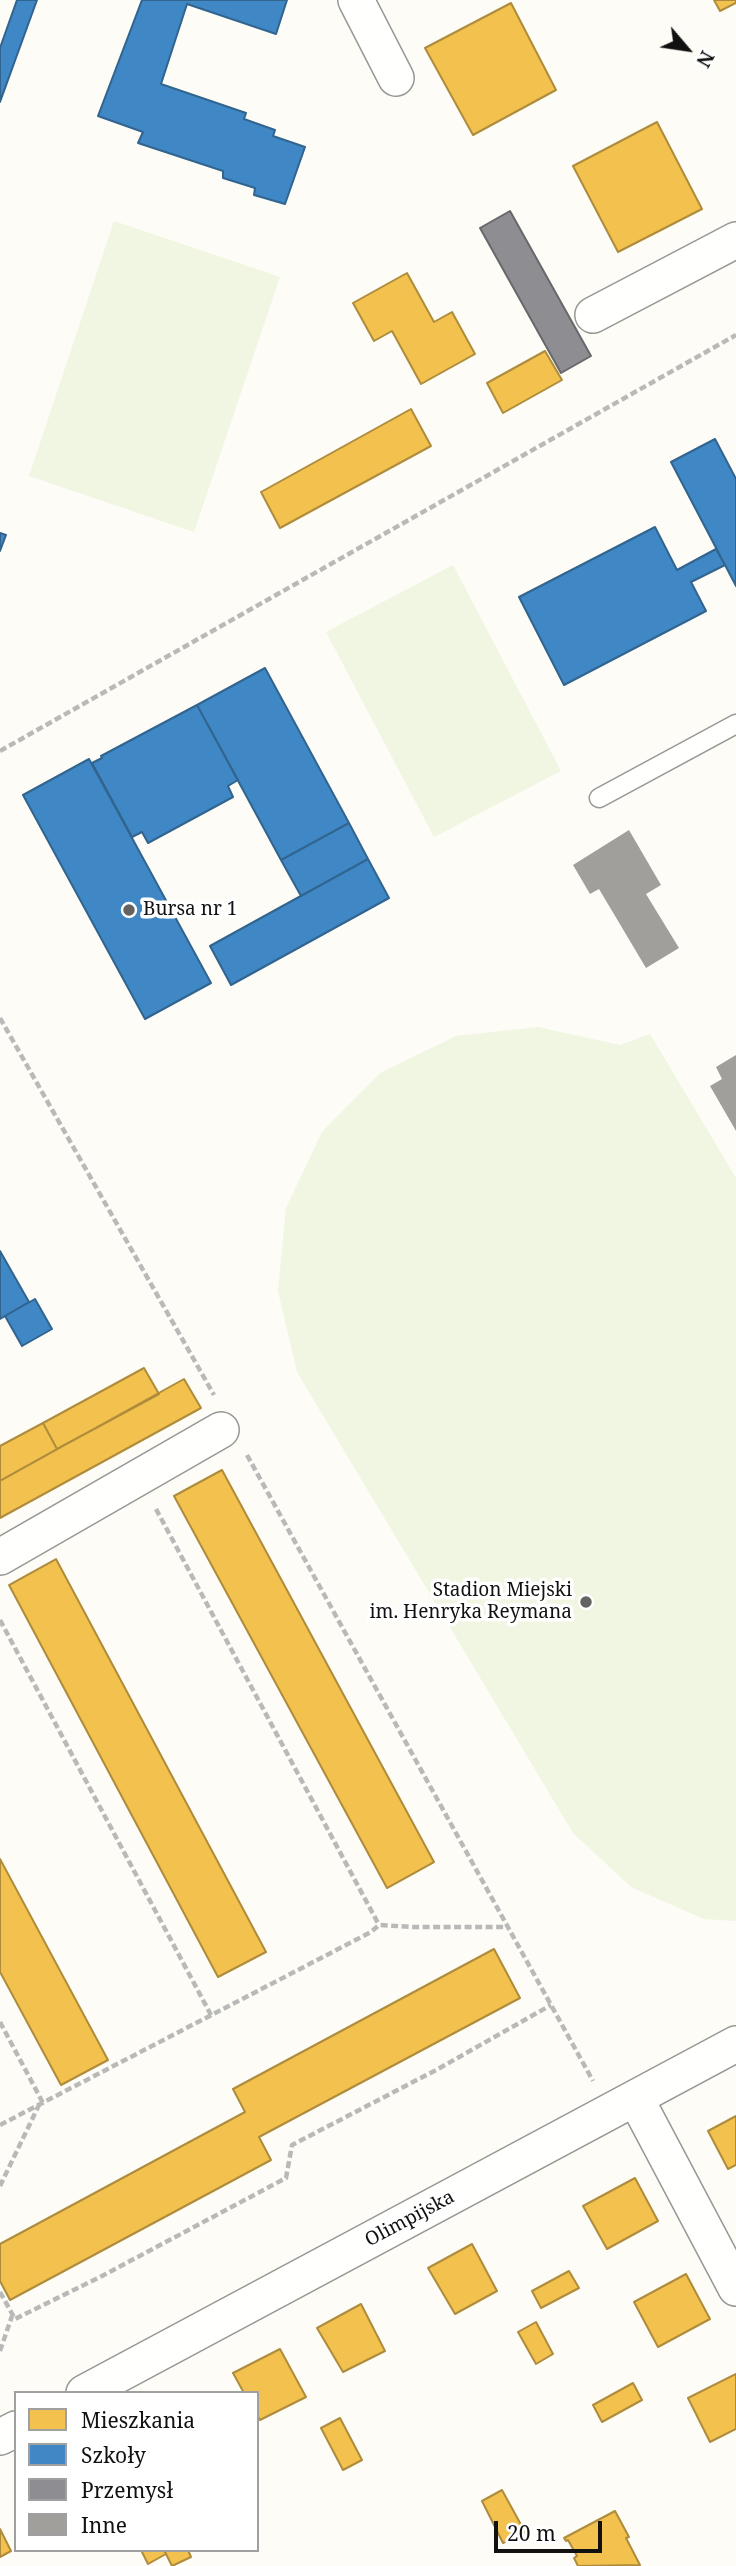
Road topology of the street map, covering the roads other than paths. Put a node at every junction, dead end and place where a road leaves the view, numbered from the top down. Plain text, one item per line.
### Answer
1 (356, 0) edge
2 (396, 78) dead end
3 (736, 240) edge
4 (593, 315) dead end
5 (736, 724) edge
6 (599, 798) dead end
7 (226, 1424) road end
8 (0, 1557) edge
9 (736, 2044) edge
10 (636, 2099) junction
11 (736, 2288) edge
12 (88, 2391) edge

1 - 2 street
3 - 4 street
5 - 6 lane
7 - 8 street
9 - 10 street, Olimpijska
10 - 11 street
10 - 12 street, Olimpijska

